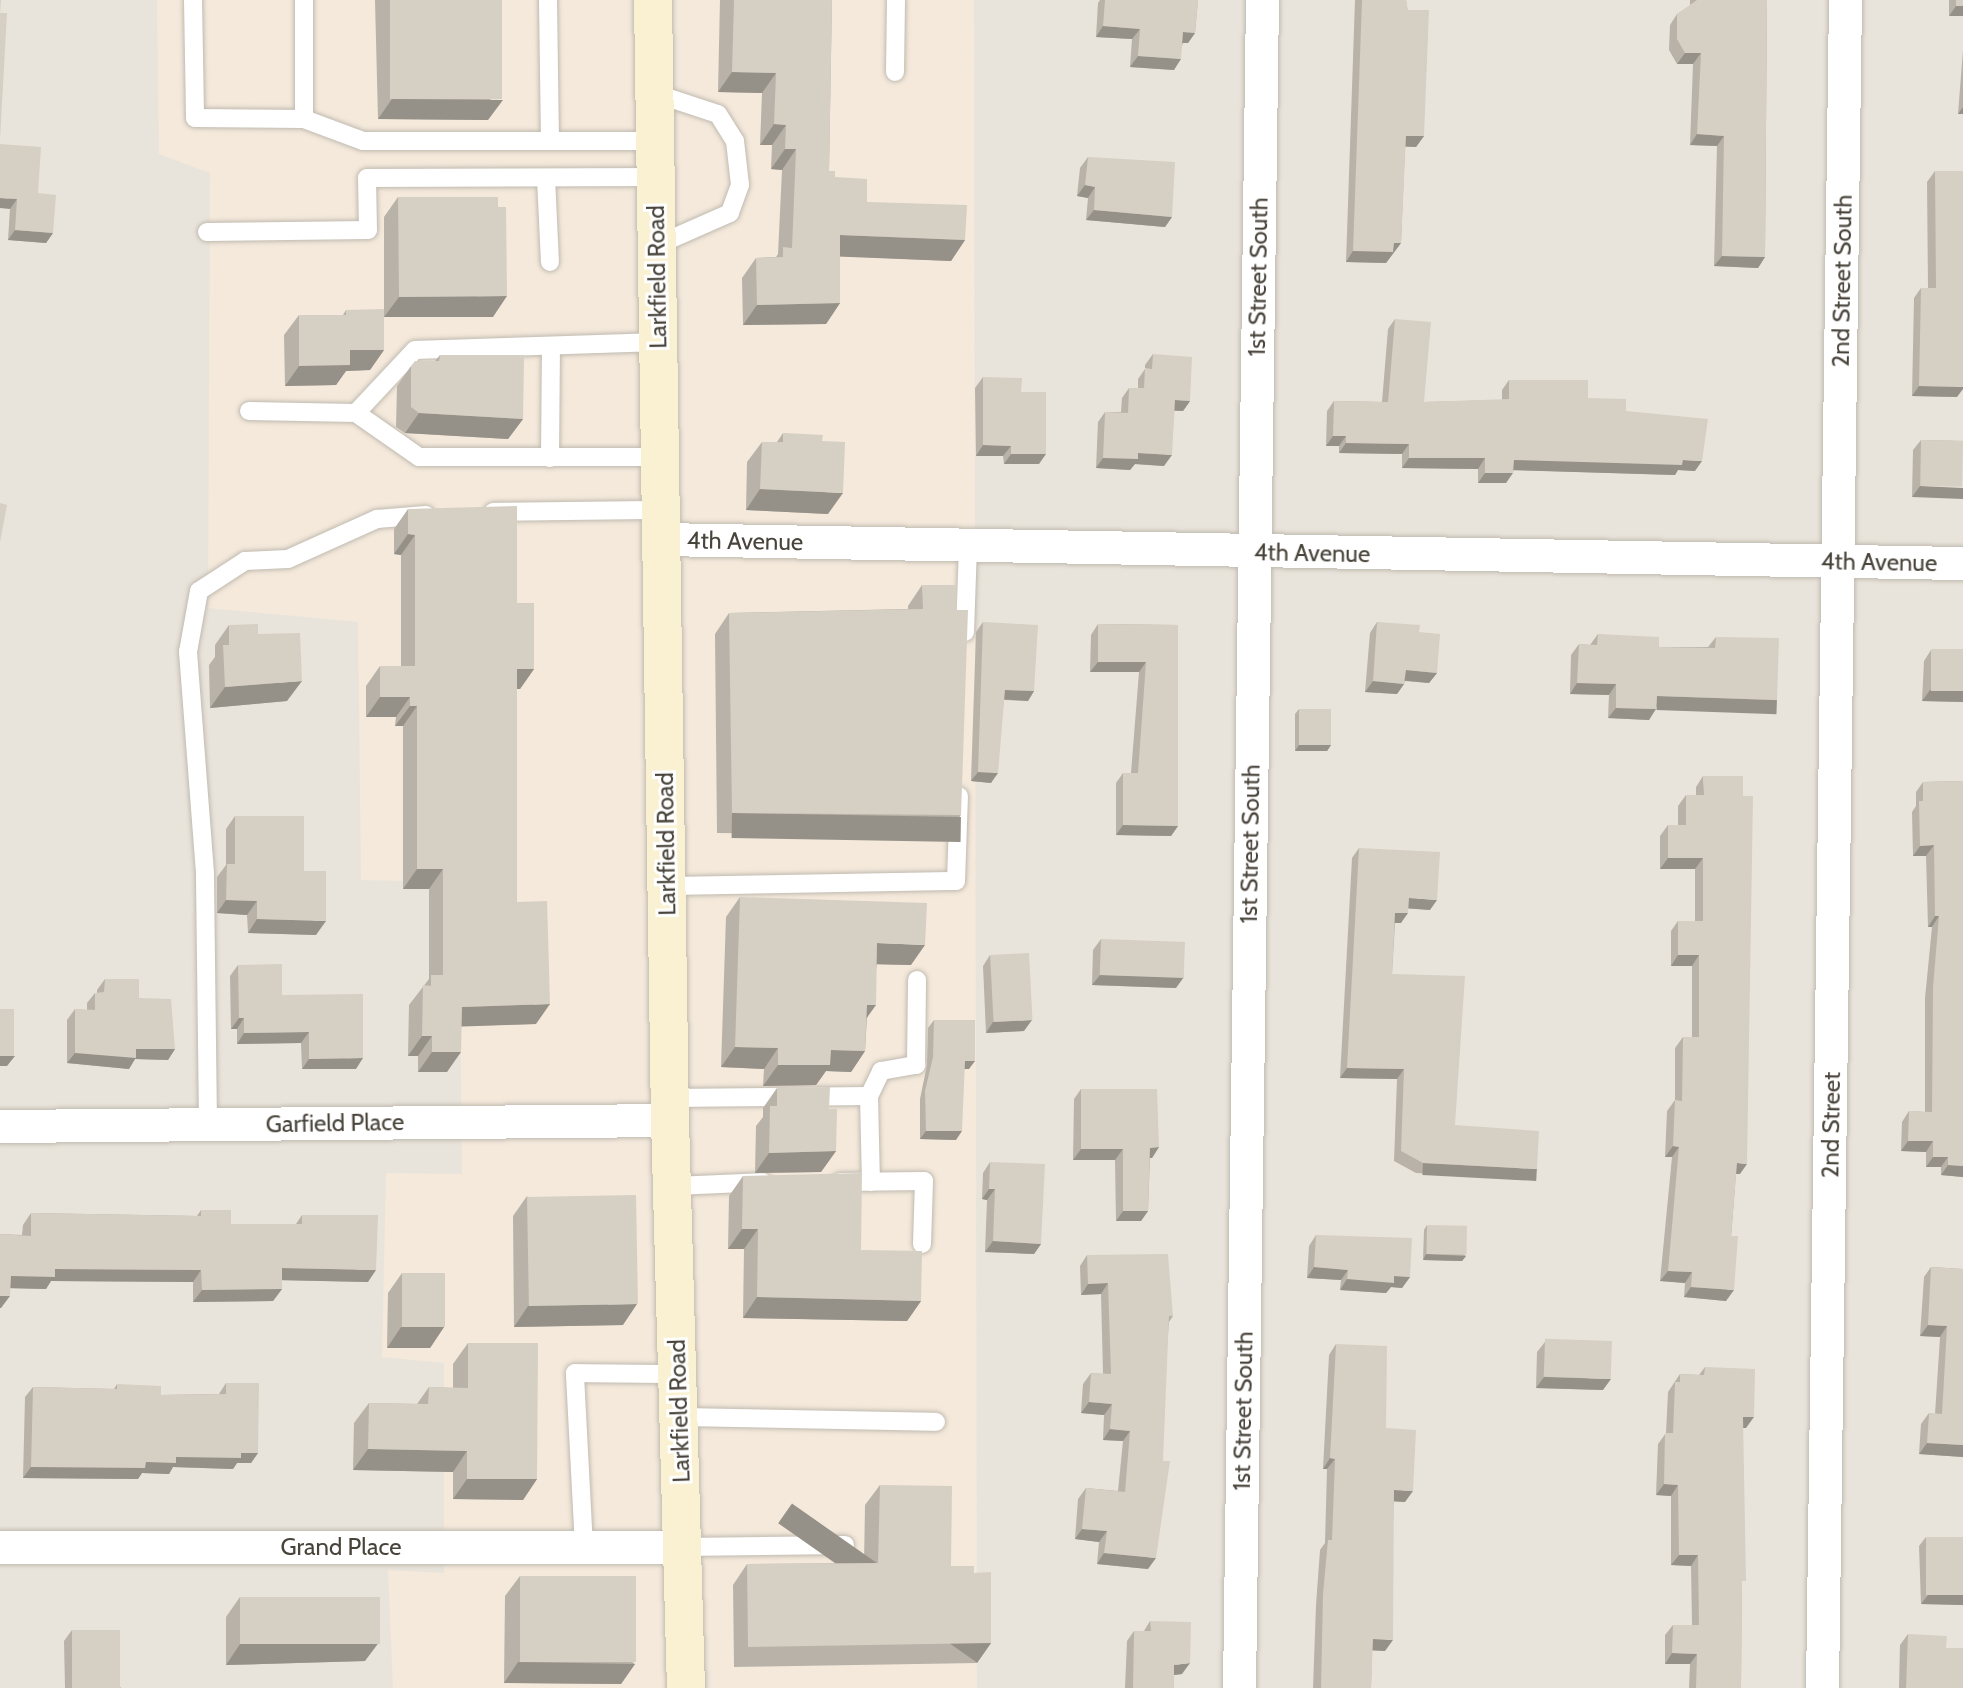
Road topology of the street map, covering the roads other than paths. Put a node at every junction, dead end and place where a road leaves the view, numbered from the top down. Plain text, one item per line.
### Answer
1 (193, 0) edge
2 (304, 0) edge
3 (548, 0) edge
4 (653, 0) edge
5 (896, 0) edge
6 (1262, 0) edge
7 (1845, 0) edge
8 (895, 72) dead end
9 (654, 93) junction
10 (304, 119) junction
11 (550, 141) junction
12 (655, 159) junction
13 (546, 177) junction
14 (207, 232) dead end
15 (657, 245) junction
16 (550, 262) dead end
17 (658, 342) junction
18 (551, 346) junction
19 (249, 411) dead end
20 (356, 413) junction
21 (660, 457) junction
22 (550, 458) junction
23 (480, 512) edge
24 (440, 514) edge
25 (661, 524) junction
26 (968, 545) junction
27 (1254, 552) junction
28 (1840, 561) junction
29 (1963, 563) edge
30 (964, 653) edge
31 (960, 774) edge
32 (666, 886) junction
33 (917, 980) edge
34 (869, 1096) junction
35 (670, 1109) junction
36 (208, 1124) junction
37 (0, 1126) edge
38 (788, 1182) edge
39 (816, 1182) edge
40 (871, 1182) junction
41 (672, 1186) junction
42 (922, 1244) dead end
43 (678, 1374) junction
44 (679, 1417) junction
45 (936, 1422) dead end
46 (845, 1545) dead end
47 (0, 1547) edge
48 (584, 1547) junction
49 (682, 1547) junction
50 (686, 1688) edge
51 (1239, 1688) edge
52 (1822, 1688) edge

1 - 10 lane
2 - 10 lane
3 - 11 lane
4 - 9 main road, Larkfield Road
5 - 8 lane
6 - 27 street, 1st Street South
7 - 28 street, 2nd Street South
9 - 12 main road, Larkfield Road
9 - 15 lane
10 - 11 lane
11 - 12 lane
12 - 13 lane
12 - 15 main road, Larkfield Road
13 - 14 lane
13 - 16 lane
15 - 17 main road, Larkfield Road
17 - 18 lane
17 - 21 main road, Larkfield Road
18 - 20 lane
18 - 22 lane
19 - 20 lane
20 - 22 lane
21 - 22 lane
21 - 25 main road, Larkfield Road
23 - 25 lane
24 - 36 lane
25 - 26 street, 4th Avenue
25 - 32 main road, Larkfield Road
26 - 27 street, 4th Avenue
26 - 30 lane
27 - 28 street, 4th Avenue
27 - 51 street, 1st Street South
28 - 29 street, 4th Avenue
28 - 52 street, 2nd Street
31 - 32 lane
32 - 35 main road, Larkfield Road
33 - 34 lane
34 - 35 lane
34 - 40 lane
35 - 36 street, Garfield Place
35 - 41 main road, Larkfield Road
36 - 37 street, Garfield Place
38 - 41 lane
39 - 40 lane
40 - 42 lane
41 - 43 main road, Larkfield Road
43 - 44 main road, Larkfield Road
43 - 48 lane
44 - 45 lane
44 - 49 main road, Larkfield Road
46 - 49 lane
47 - 48 street, Grand Place
48 - 49 street, Grand Place
49 - 50 main road, Larkfield Road

